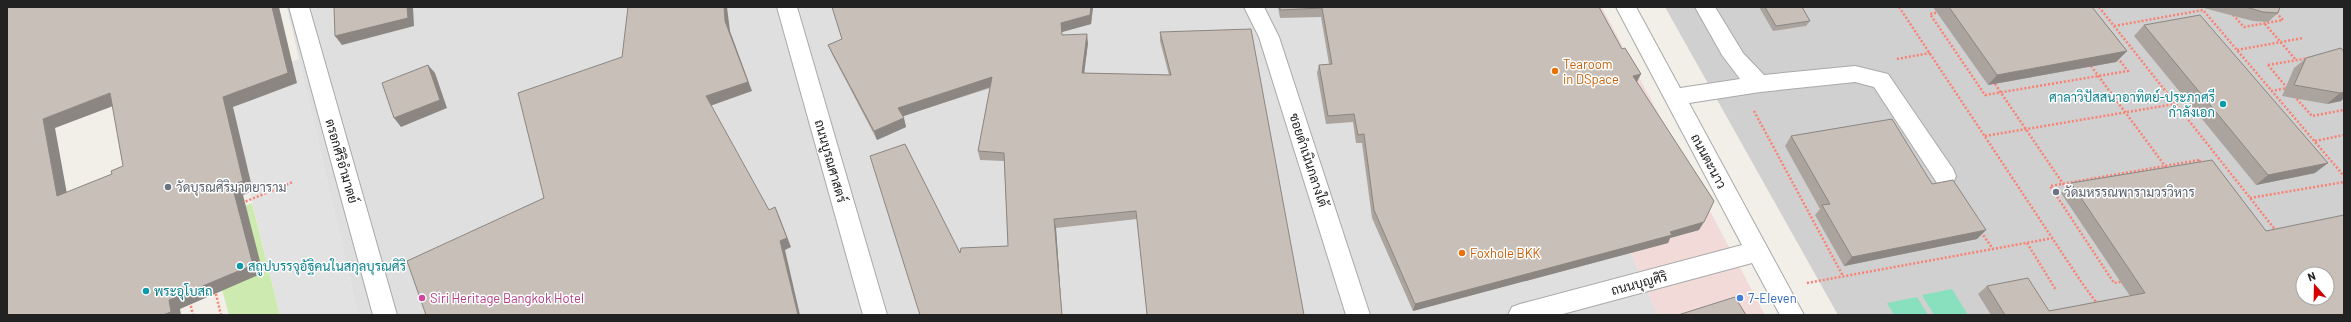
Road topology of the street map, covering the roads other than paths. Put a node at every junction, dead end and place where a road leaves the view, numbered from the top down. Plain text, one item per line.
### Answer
1 (299, 7) edge
2 (787, 7) edge
3 (1254, 7) edge
4 (1626, 7) edge
5 (1705, 7) edge
6 (1760, 84) junction
7 (1675, 97) junction
8 (1945, 176) dead end
9 (1758, 251) junction
10 (385, 315) edge
11 (875, 315) edge
12 (1358, 315) edge
13 (1520, 315) edge
14 (1792, 315) edge

1 - 10 street, ตรอกศิริอำมาตย์
2 - 11 street, ถนนบูรณศาสตร์
3 - 12 street, ซอยดำเนินกลางใต้
4 - 7 street, ถนนตะนาว
5 - 6 street
6 - 7 street
6 - 8 street
7 - 9 street, ถนนตะนาว
9 - 13 street, ถนนบุญศิริ
9 - 14 street, ถนนตะนาว

